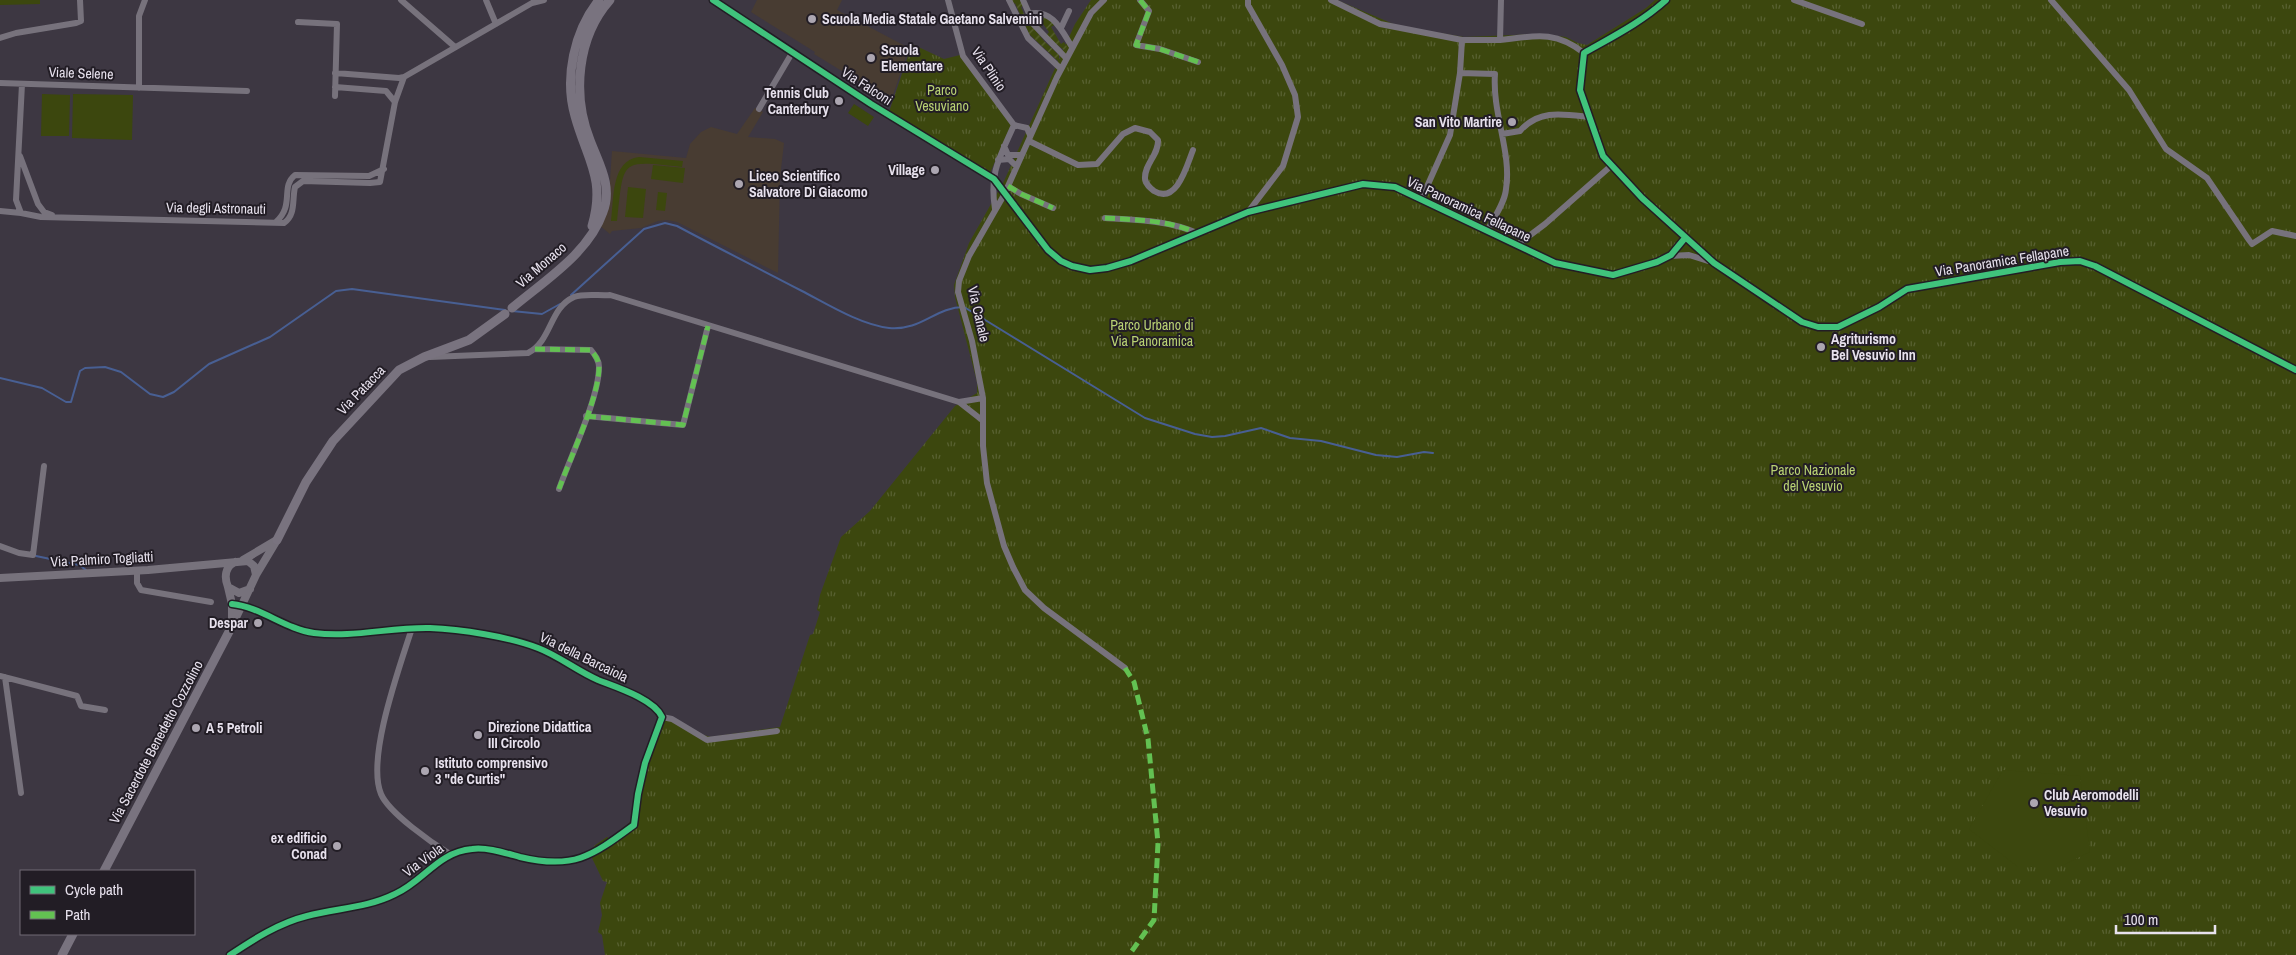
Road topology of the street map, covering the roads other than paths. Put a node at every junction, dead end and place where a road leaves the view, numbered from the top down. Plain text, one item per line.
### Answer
1 (80, 0) edge
2 (145, 0) edge
3 (401, 0) edge
4 (486, 0) edge
5 (544, 0) edge
6 (610, 0) edge
7 (712, 0) edge
8 (948, 0) edge
9 (1009, 0) edge
10 (1023, 0) edge
11 (1104, 0) edge
12 (1140, 0) edge
13 (1248, 0) edge
14 (1331, 0) edge
15 (1502, 0) edge
16 (1666, 0) edge
17 (1794, 0) edge
18 (2051, 0) edge
19 (594, 2) edge
20 (1069, 11) dead end
21 (1029, 14) junction
22 (298, 22) dead end
23 (496, 24) junction
24 (1862, 24) dead end
25 (1061, 28) junction
26 (0, 38) edge
27 (1462, 40) junction
28 (1500, 40) junction
29 (455, 47) junction
30 (1072, 47) junction
31 (792, 53) junction
32 (1584, 53) junction
33 (1066, 58) junction
34 (1198, 62) dead end
35 (1061, 69) junction
36 (336, 73) junction
37 (1460, 73) junction
38 (377, 77) junction
39 (404, 77) junction
40 (0, 83) edge
41 (22, 84) junction
42 (335, 87) junction
43 (139, 88) junction
44 (373, 90) junction
45 (247, 91) dead end
46 (335, 96) dead end
47 (395, 102) junction
48 (759, 109) dead end
49 (1590, 117) junction
50 (1014, 125) junction
51 (1502, 134) junction
52 (1030, 138) junction
53 (1004, 146) junction
54 (1193, 150) dead end
55 (20, 152) junction
56 (1020, 156) junction
57 (998, 160) junction
58 (1612, 165) junction
59 (1016, 166) junction
60 (994, 179) junction
61 (1009, 184) junction
62 (1004, 195) junction
63 (1422, 200) junction
64 (1053, 208) dead end
65 (995, 209) junction
66 (0, 211) edge
67 (1248, 212) junction
68 (21, 213) junction
69 (56, 216) junction
70 (1105, 218) dead end
71 (1487, 231) junction
72 (1197, 233) junction
73 (2296, 236) edge
74 (1686, 238) junction
75 (586, 240) junction
76 (1517, 245) junction
77 (1668, 256) junction
78 (1714, 264) junction
79 (509, 311) joint
80 (708, 326) junction
81 (535, 349) junction
82 (424, 357) junction
83 (2296, 370) edge
84 (984, 398) junction
85 (959, 402) junction
86 (586, 416) junction
87 (982, 420) junction
88 (44, 466) dead end
89 (559, 489) dead end
90 (276, 540) junction
91 (0, 546) edge
92 (240, 561) junction
93 (206, 565) junction
94 (137, 570) junction
95 (256, 575) junction
96 (0, 578) edge
97 (228, 585) junction
98 (250, 589) junction
99 (211, 602) dead end
100 (232, 604) junction
101 (243, 605) junction
102 (232, 626) junction
103 (412, 628) junction
104 (1124, 668) dead end
105 (2, 677) edge
106 (105, 710) dead end
107 (662, 717) junction
108 (776, 731) dead end
109 (21, 793) dead end
110 (450, 854) junction
111 (105, 870) edge
112 (72, 935) edge
113 (62, 955) edge
114 (230, 955) edge

1 - 26 street
2 - 43 street
3 - 29 street
4 - 23 street
5 - 23 street
6 - 75 main road
7 - 31 street, Via Falconi
8 - 50 street, Via Plinio
9 - 35 street
10 - 21 street
11 - 30 street, Via Canale
12 - 34 street
13 - 67 street
14 - 27 street
15 - 28 street
16 - 32 street
17 - 24 street
18 - 73 street
19 - 75 main road
20 - 25 street
21 - 25 street
21 - 33 street
22 - 36 street
23 - 29 street
25 - 30 street
27 - 28 street
27 - 37 street
28 - 32 street
29 - 39 street
30 - 33 street, Via Canale
31 - 48 street
31 - 60 street, Via Falconi
32 - 49 street
33 - 35 street, Via Canale
35 - 52 street, Via Canale
36 - 38 street
36 - 42 street
37 - 51 street
37 - 63 street
38 - 39 street
38 - 44 street
39 - 47 street
40 - 41 street
41 - 43 street, Viale Selene
41 - 55 street
42 - 44 street
42 - 46 street
43 - 45 street, Viale Selene
44 - 47 street
47 - 69 street, Via degli Astronauti
49 - 51 street
49 - 58 street
50 - 52 street, Via Plinio
50 - 53 street
51 - 71 street
52 - 54 street
52 - 56 street, Via Canale
53 - 56 street
53 - 57 street
55 - 68 street
55 - 69 street
56 - 59 street, Via Canale
57 - 59 street
57 - 60 street
58 - 74 street
58 - 76 street
59 - 61 street, Via Canale
60 - 61 street
60 - 62 street, Via Falconi
60 - 65 street
61 - 62 street, Via Canale
61 - 64 street
62 - 65 street, Via Canale
62 - 72 street, Via Panoramica Fellapane
63 - 67 street, Via Panoramica Fellapane
63 - 71 street, Via Panoramica Fellapane
65 - 84 street, Via Canale
66 - 68 street, Via degli Astronauti
67 - 72 street, Via Panoramica Fellapane
68 - 69 street, Via degli Astronauti
70 - 72 street
71 - 76 street, Via Panoramica Fellapane
74 - 77 street, Via Panoramica Fellapane
74 - 78 street
75 - 79 main road, Via Monaco
76 - 77 street, Via Panoramica Fellapane
77 - 78 street
78 - 83 street, Via Panoramica Fellapane
79 - 82 main road, Via Patacca
80 - 81 street
80 - 85 street
80 - 86 street
81 - 82 street
81 - 86 street
82 - 90 main road, Via Patacca
84 - 85 street
84 - 87 street, Via Canale
85 - 87 street
86 - 89 street
87 - 104 street, Via Canale
88 - 91 street
90 - 92 street
90 - 95 street, Via Patacca
92 - 93 street, Via Palmiro Togliatti
92 - 95 street
92 - 97 street
93 - 94 street, Via Palmiro Togliatti
93 - 97 street
94 - 96 street, Via Palmiro Togliatti
94 - 99 street
95 - 98 street
97 - 98 street
97 - 100 street, Via Sacerdote Benedetto Cozzolino
98 - 101 street, Via Sacerdote Benedetto Cozzolino
100 - 101 street, Via della Barcaiola
100 - 102 street, Via Sacerdote Benedetto Cozzolino
101 - 102 street, Via Sacerdote Benedetto Cozzolino
101 - 103 street, Via della Barcaiola
102 - 111 main road, Via Sacerdote Benedetto Cozzolino
103 - 107 street, Via della Barcaiola
103 - 110 street, Via Viola
105 - 106 street
105 - 109 street
107 - 108 street, Via della Barcaiola
107 - 110 street, Via Viola
110 - 114 street, Via Viola
112 - 113 main road

